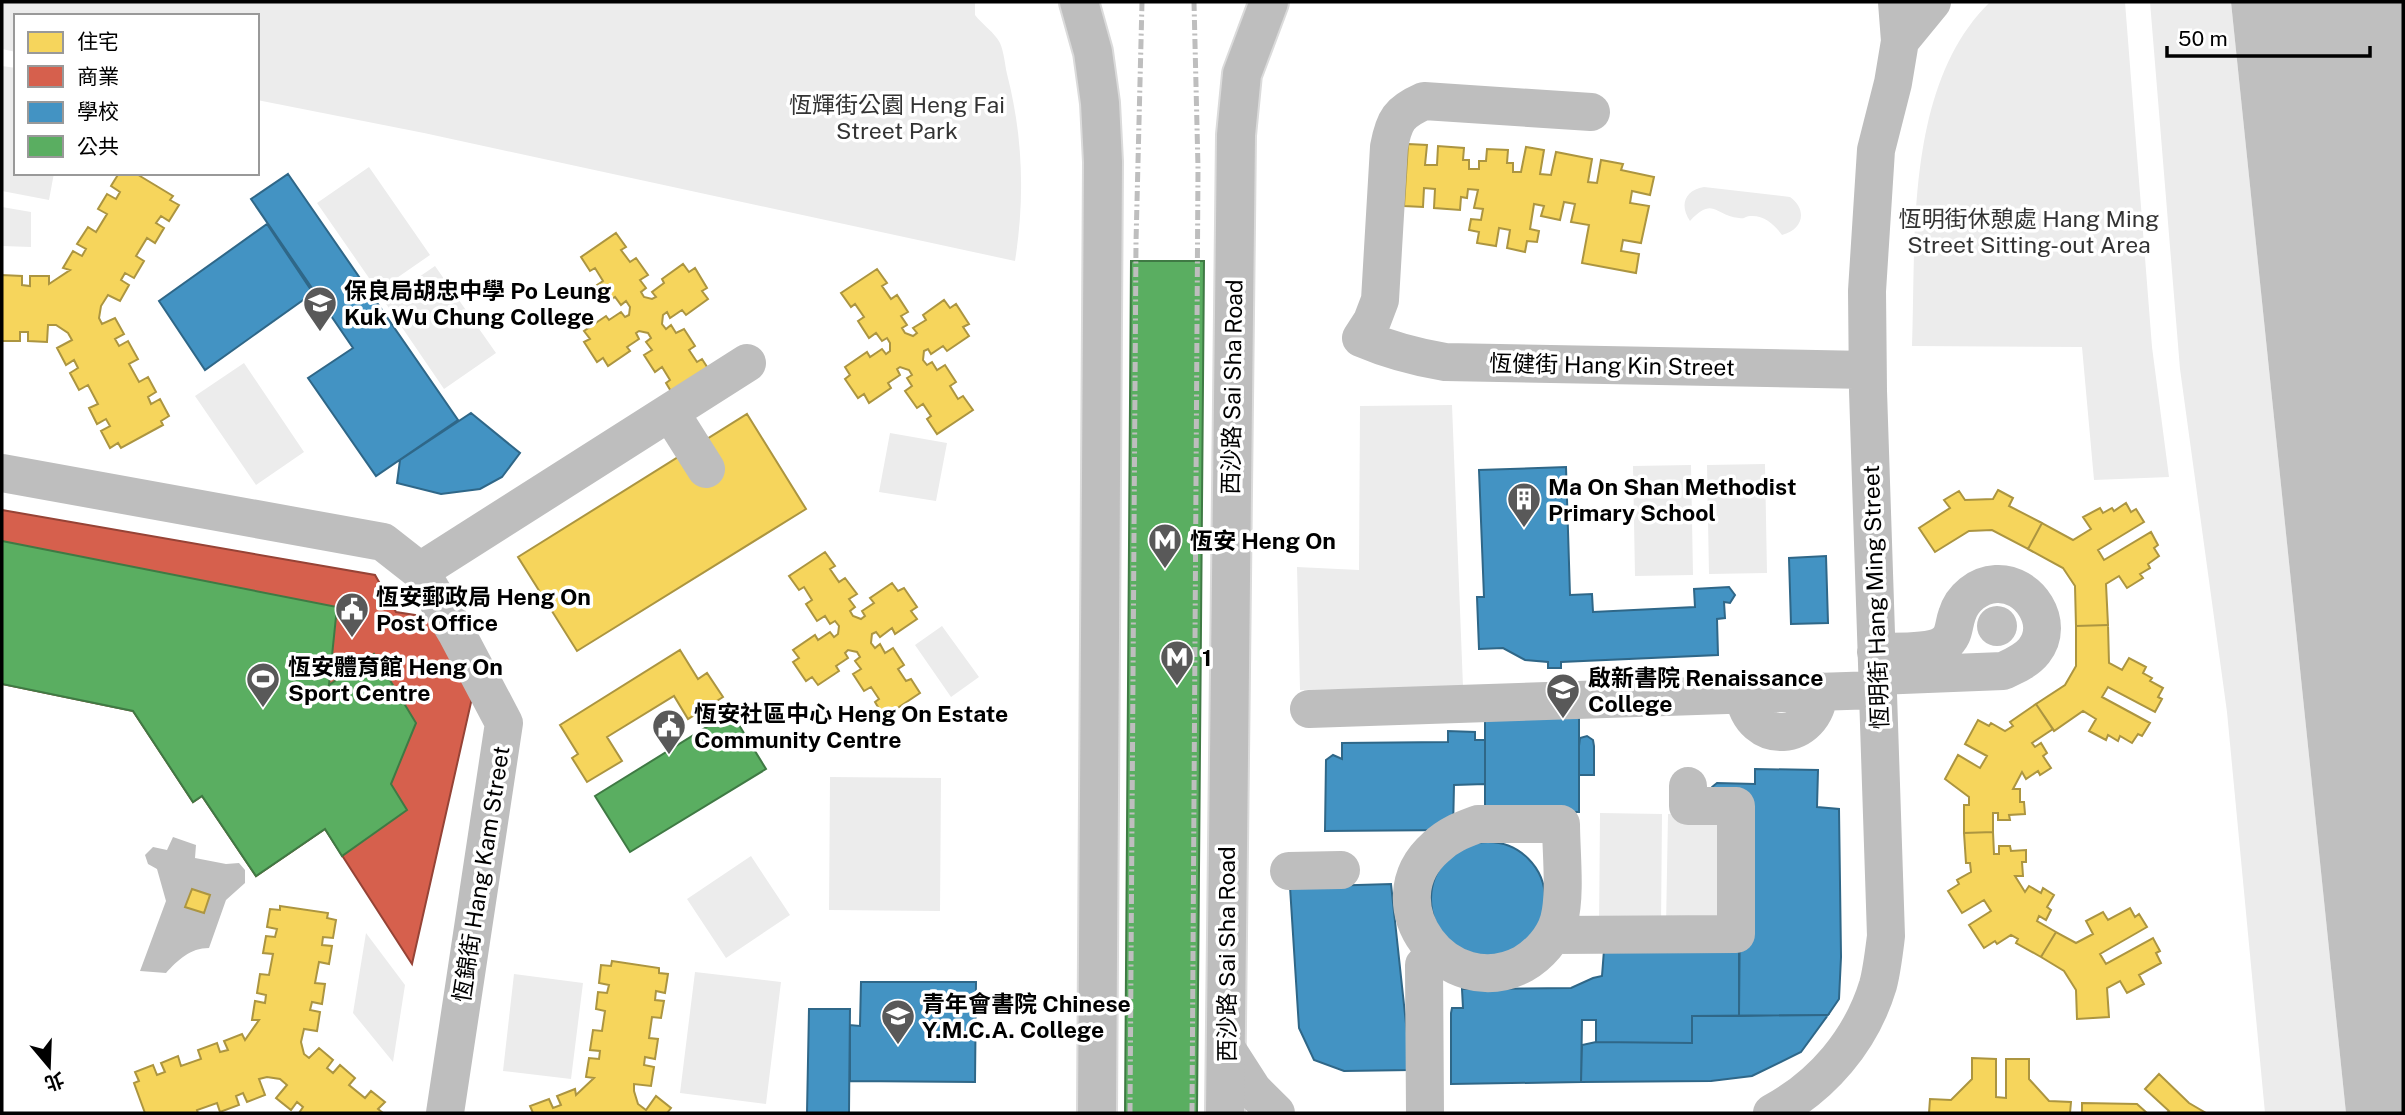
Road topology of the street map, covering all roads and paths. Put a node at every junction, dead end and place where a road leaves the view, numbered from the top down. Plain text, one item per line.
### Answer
1 (1079, 2) edge
2 (1269, 2) edge
3 (1897, 2) edge
4 (1932, 2) edge
5 (1900, 41) junction
6 (1591, 112) dead end
7 (747, 363) dead end
8 (1867, 370) junction
9 (670, 412) junction
10 (706, 469) dead end
11 (2, 473) edge
12 (420, 571) junction
13 (1877, 672) junction
14 (1309, 709) dead end
15 (1688, 786) dead end
16 (1341, 870) dead end
17 (1289, 871) dead end
18 (1553, 935) junction
19 (1424, 965) dead end
20 (1226, 1048) junction
21 (445, 1113) edge
22 (1097, 1113) edge
23 (1225, 1113) edge
24 (1276, 1113) edge
25 (1425, 1113) edge
26 (1772, 1113) edge

1 - 22 street
2 - 20 street, 西沙路 Sai Sha Road
3 - 5 street, 恆明街 Hang Ming Street
4 - 5 street, 恆明街 Hang Ming Street
5 - 8 street, 恆明街 Hang Ming Street
6 - 8 street, 恆健街 Hang Kin Street
7 - 9 street
8 - 13 street, 恆明街 Hang Ming Street
9 - 10 street
9 - 12 street
11 - 12 street, 恆錦街 Hang Kam Street
12 - 21 street, 恆錦街 Hang Kam Street
13 - 14 street
13 - 26 street, 恆明街 Hang Ming Street
15 - 18 street
16 - 17 street
18 - 18 street
19 - 25 street
20 - 23 street, 西沙路 Sai Sha Road
20 - 24 street

